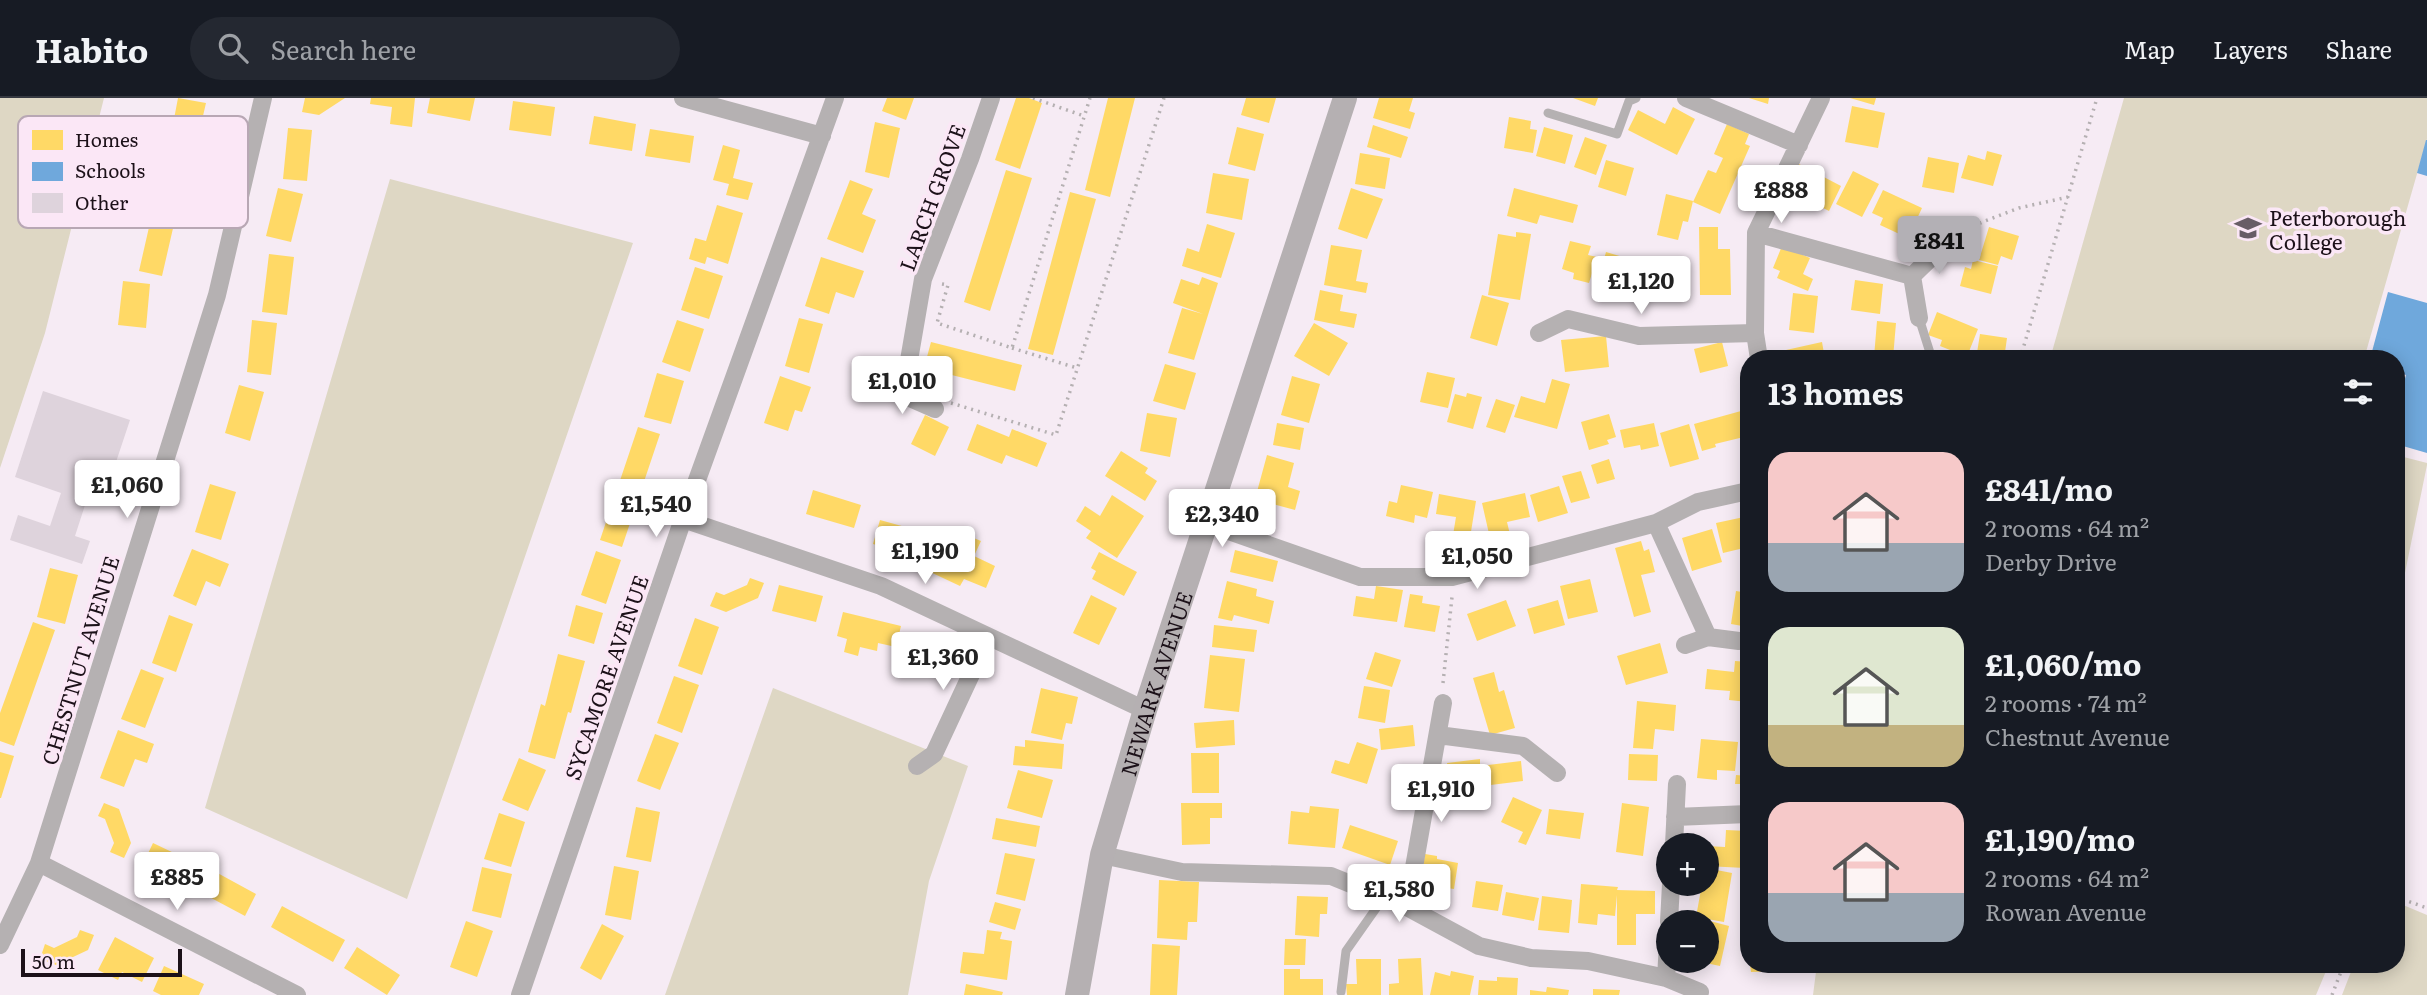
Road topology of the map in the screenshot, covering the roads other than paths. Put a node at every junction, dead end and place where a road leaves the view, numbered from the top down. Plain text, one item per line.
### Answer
1 (263, 98) edge
2 (683, 98) edge
3 (835, 98) edge
4 (991, 98) edge
5 (1345, 98) edge
6 (1636, 98) edge
7 (1686, 98) edge
8 (1821, 98) edge
9 (1548, 113) dead end
10 (822, 136) junction
11 (1799, 145) junction
12 (248, 164) edge
13 (233, 228) edge
14 (1756, 233) junction
15 (1940, 248) road end
16 (1912, 276) junction
17 (1919, 318) joint
18 (1539, 333) dead end
19 (1755, 333) junction
20 (1758, 350) edge
21 (1929, 350) edge
22 (881, 389) dead end
23 (903, 395) junction
24 (942, 406) road end
25 (1740, 493) edge
26 (683, 519) junction
27 (1206, 523) junction
28 (1656, 523) junction
29 (1708, 637) junction
30 (988, 638) junction
31 (1740, 642) edge
32 (1685, 645) dead end
33 (1443, 703) road end
34 (1145, 710) junction
35 (1438, 735) junction
36 (918, 766) dead end
37 (1557, 773) dead end
38 (1677, 783) dead end
39 (1740, 814) edge
40 (1675, 817) junction
41 (1674, 833) edge
42 (1102, 855) junction
43 (39, 863) junction
44 (1384, 897) junction
45 (1407, 906) junction
46 (0, 945) edge
47 (1666, 973) edge
48 (1666, 978) junction
49 (1341, 992) dead end
50 (1703, 994) edge
51 (297, 995) edge
52 (520, 995) edge
53 (1077, 995) edge

1 - 12 street, CHESTNUT AVENUE
2 - 10 street
3 - 10 street, SYCAMORE AVENUE
4 - 23 street, LARCH GROVE
5 - 27 street, NEWARK AVENUE
6 - 9 lane
7 - 11 street
8 - 11 street
10 - 26 street, SYCAMORE AVENUE
11 - 14 street
13 - 43 street, CHESTNUT AVENUE
14 - 16 street
14 - 19 street
15 - 16 street
16 - 17 street
17 - 21 lane
18 - 19 street
19 - 20 street
22 - 23 street
23 - 24 street
25 - 28 street
26 - 30 street
26 - 52 street, SYCAMORE AVENUE
27 - 28 street
27 - 34 street, NEWARK AVENUE
28 - 29 street
29 - 31 street
29 - 32 street
30 - 34 street
30 - 36 street
33 - 35 street
34 - 42 street, NEWARK AVENUE
35 - 37 street
35 - 45 street
38 - 40 street
39 - 40 street
40 - 41 street
42 - 44 street
42 - 53 street, NEWARK AVENUE
43 - 46 street, CHESTNUT AVENUE
43 - 51 street
44 - 45 street
44 - 49 lane
45 - 48 street
47 - 48 street
48 - 50 street

